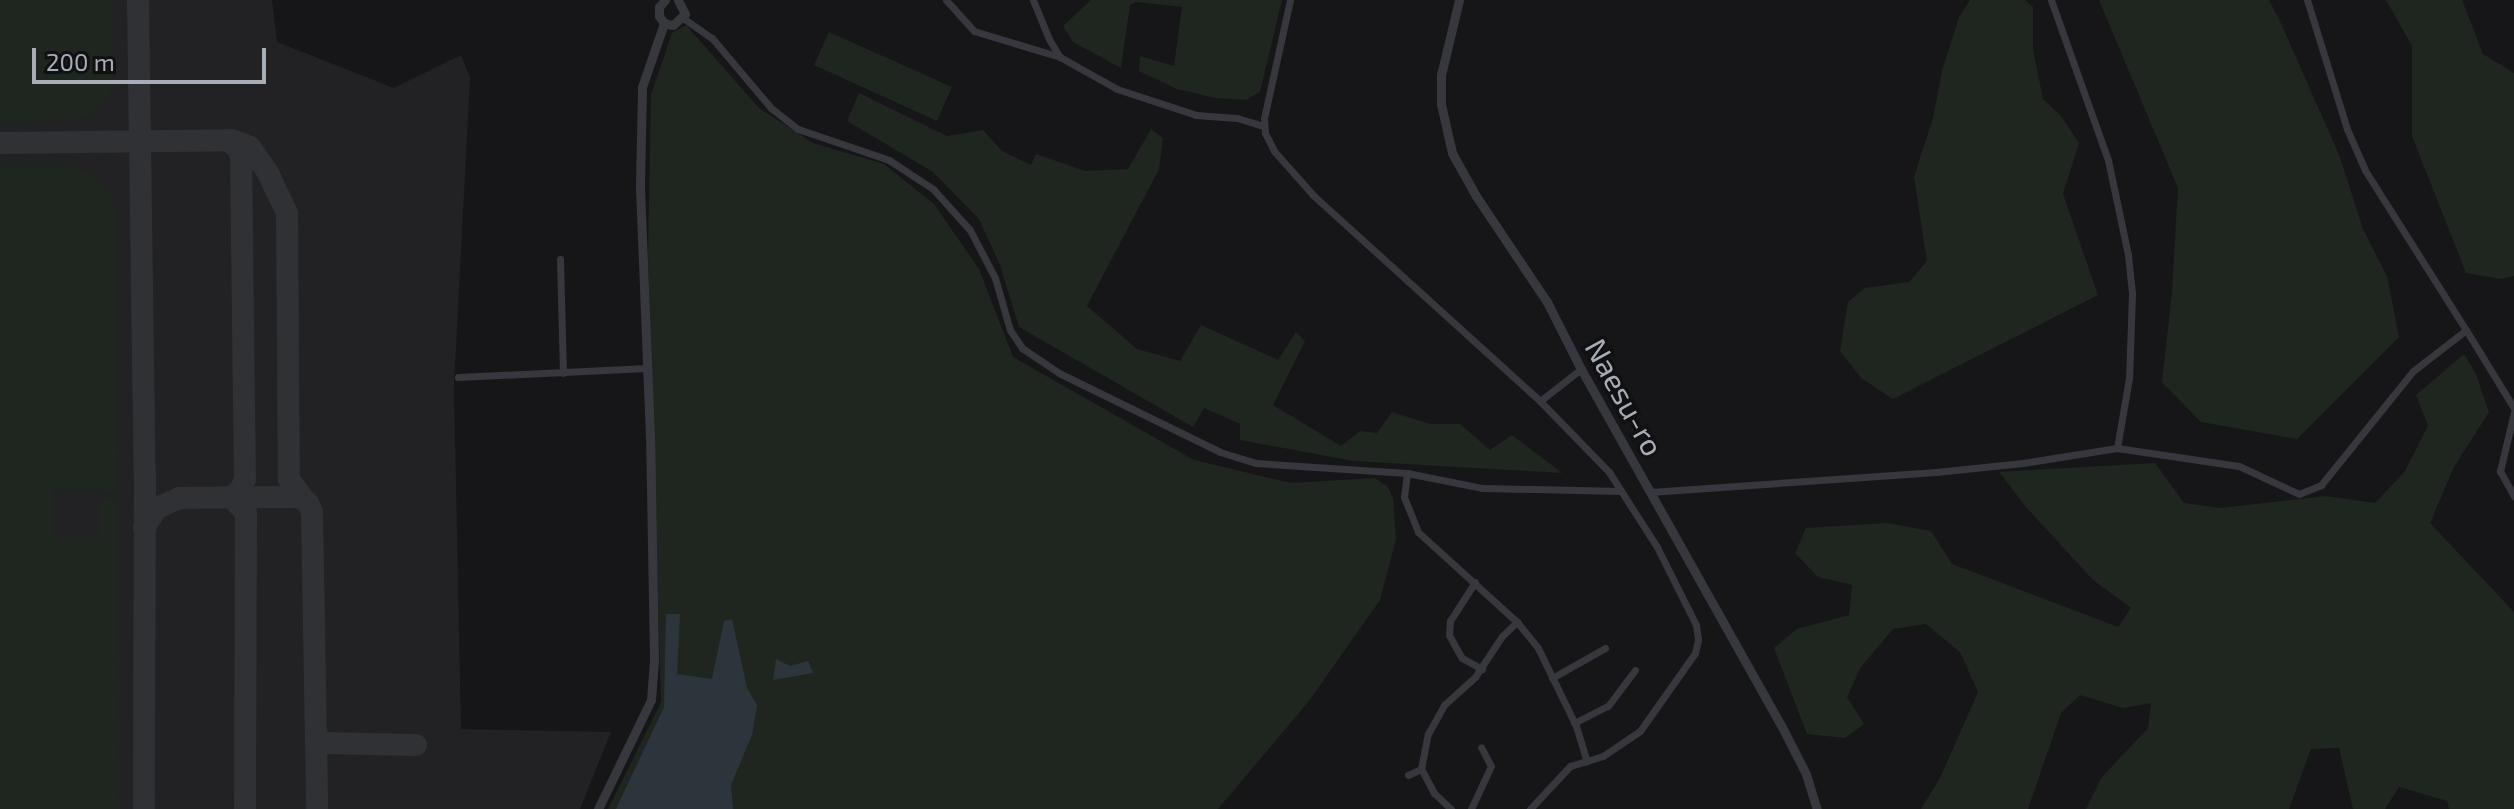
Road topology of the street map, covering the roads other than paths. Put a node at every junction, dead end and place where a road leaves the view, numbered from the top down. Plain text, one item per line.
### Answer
1 (650, 0) edge
2 (678, 0) edge
3 (946, 0) edge
4 (1033, 0) edge
5 (1290, 0) edge
6 (1459, 0) edge
7 (2051, 0) edge
8 (2307, 0) edge
9 (662, 4) edge
10 (683, 18) junction
11 (664, 23) junction
12 (1060, 57) junction
13 (1264, 126) junction
14 (560, 259) dead end
15 (2466, 330) junction
16 (647, 368) junction
17 (1581, 369) junction
18 (563, 373) junction
19 (458, 377) dead end
20 (1540, 401) junction
21 (2514, 410) edge
22 (2117, 448) junction
23 (1407, 473) junction
24 (1621, 491) junction
25 (1650, 492) junction
26 (2514, 496) edge
27 (1475, 582) junction
28 (1517, 622) junction
29 (1605, 648) dead end
30 (1482, 669) junction
31 (1635, 670) dead end
32 (1552, 678) junction
33 (1574, 723) junction
34 (1481, 747) dead end
35 (1587, 761) junction
36 (1421, 769) junction
37 (1408, 775) dead end
38 (598, 809) edge
39 (1451, 809) edge
40 (1471, 809) edge
41 (1530, 809) edge
42 (1817, 809) edge

1 - 9 street
2 - 10 street
3 - 12 street
4 - 12 street
5 - 13 street
6 - 17 street, Naesu-ro
7 - 22 street
8 - 15 street
9 - 11 street
10 - 11 street
10 - 23 street
11 - 16 street
12 - 13 street
13 - 20 street
14 - 18 street
15 - 21 street
15 - 22 street
16 - 18 street
16 - 38 street
17 - 20 street
17 - 25 street, Naesu-ro
18 - 19 street
20 - 24 street
21 - 26 street
22 - 25 street
23 - 24 street
23 - 27 street
24 - 35 street
25 - 42 street, Naesu-ro
27 - 28 street
27 - 30 street
28 - 30 street
28 - 32 street
29 - 32 street
30 - 36 street
31 - 33 street
32 - 33 street
33 - 35 street
34 - 40 street
35 - 41 street
36 - 37 street
36 - 39 street

